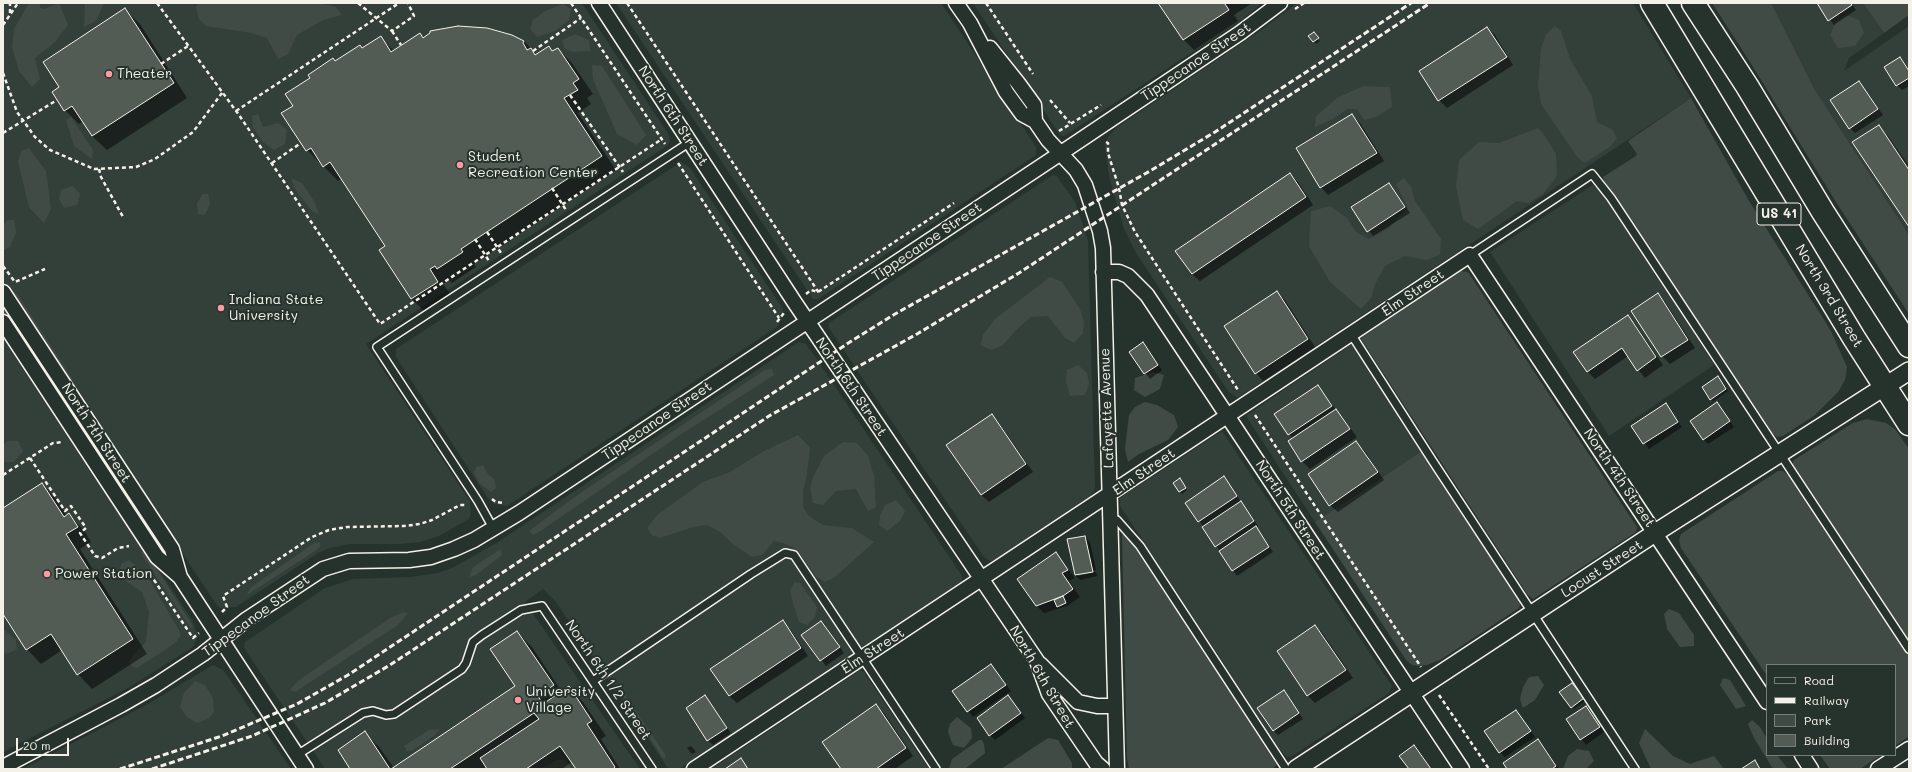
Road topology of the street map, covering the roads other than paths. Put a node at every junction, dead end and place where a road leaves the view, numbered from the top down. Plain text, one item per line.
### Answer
1 (599, 3) edge
2 (956, 3) edge
3 (1652, 3) edge
4 (1693, 3) edge
5 (1285, 8) edge
6 (690, 142) junction
7 (1061, 153) junction
8 (1470, 255) junction
9 (1103, 272) junction
10 (3, 292) edge
11 (3, 322) edge
12 (807, 322) junction
13 (1351, 334) junction
14 (1909, 346) edge
15 (1909, 371) edge
16 (1884, 386) junction
17 (1228, 416) junction
18 (1909, 424) edge
19 (1780, 454) junction
20 (1109, 495) junction
21 (1110, 519) junction
22 (493, 528) junction
23 (1655, 533) junction
24 (180, 577) junction
25 (982, 579) junction
26 (1535, 613) junction
27 (221, 639) junction
28 (1909, 649) edge
29 (862, 658) junction
30 (1036, 661) junction
31 (593, 681) junction
32 (1412, 693) junction
33 (1766, 700) edge
34 (1115, 706) junction
35 (1909, 749) edge
36 (297, 755) junction
37 (1803, 756) edge
38 (3, 766) edge
39 (306, 769) edge
40 (652, 769) edge
41 (694, 769) edge
42 (936, 769) edge
43 (1103, 769) edge
44 (1116, 769) edge
45 (1286, 769) edge
46 (1296, 769) edge
47 (1462, 769) edge
48 (1635, 769) edge
49 (1811, 769) edge
50 (1878, 769) edge

1 - 6 street, North 6th Street
2 - 7 street
3 - 16 highway, North 3rd Street / US 41
4 - 14 highway, US 41
5 - 7 street, Tippecanoe Street
6 - 12 street, North 6th Street
6 - 22 lane
7 - 9 street, Lafayette Avenue
7 - 12 street, Tippecanoe Street
8 - 13 street, Elm Street
8 - 19 lane, Elm Street
8 - 23 street, North 4th Street
9 - 17 street, North 5th Street
9 - 20 street, Lafayette Avenue
10 - 24 street, North 7th Street
11 - 24 street, North 7th Street
12 - 22 street, Tippecanoe Street
12 - 25 street, North 6th Street
13 - 17 street, Elm Street
13 - 26 lane
15 - 16 street, Locust Street
16 - 18 highway, North 3rd Street / US 41
16 - 19 street, Locust Street
17 - 20 street, Elm Street
17 - 32 street, North 5th Street
19 - 23 street, Locust Street
19 - 28 lane
20 - 21 street, Lafayette Avenue
20 - 25 street, Elm Street
21 - 34 street, Lafayette Avenue
21 - 45 lane
22 - 27 street, Tippecanoe Street
23 - 26 street, Locust Street
23 - 33 street, North 4th Street
24 - 27 street, North 7th Street
25 - 29 street, Elm Street
25 - 30 street, North 6th Street
26 - 32 street, Locust Street
26 - 48 lane
27 - 36 street, North 7th Street
27 - 38 street, Tippecanoe Street
29 - 31 lane
29 - 41 street, Elm Street
29 - 42 lane
30 - 34 street
30 - 43 street, North 6th Street
31 - 36 lane, North 6th 1/2 Street
31 - 40 lane, North 6th 1/2 Street
32 - 46 street, Locust Street
32 - 47 street, North 5th Street
34 - 44 street, Lafayette Avenue
35 - 50 street
36 - 39 street, North 7th Street
37 - 49 street

